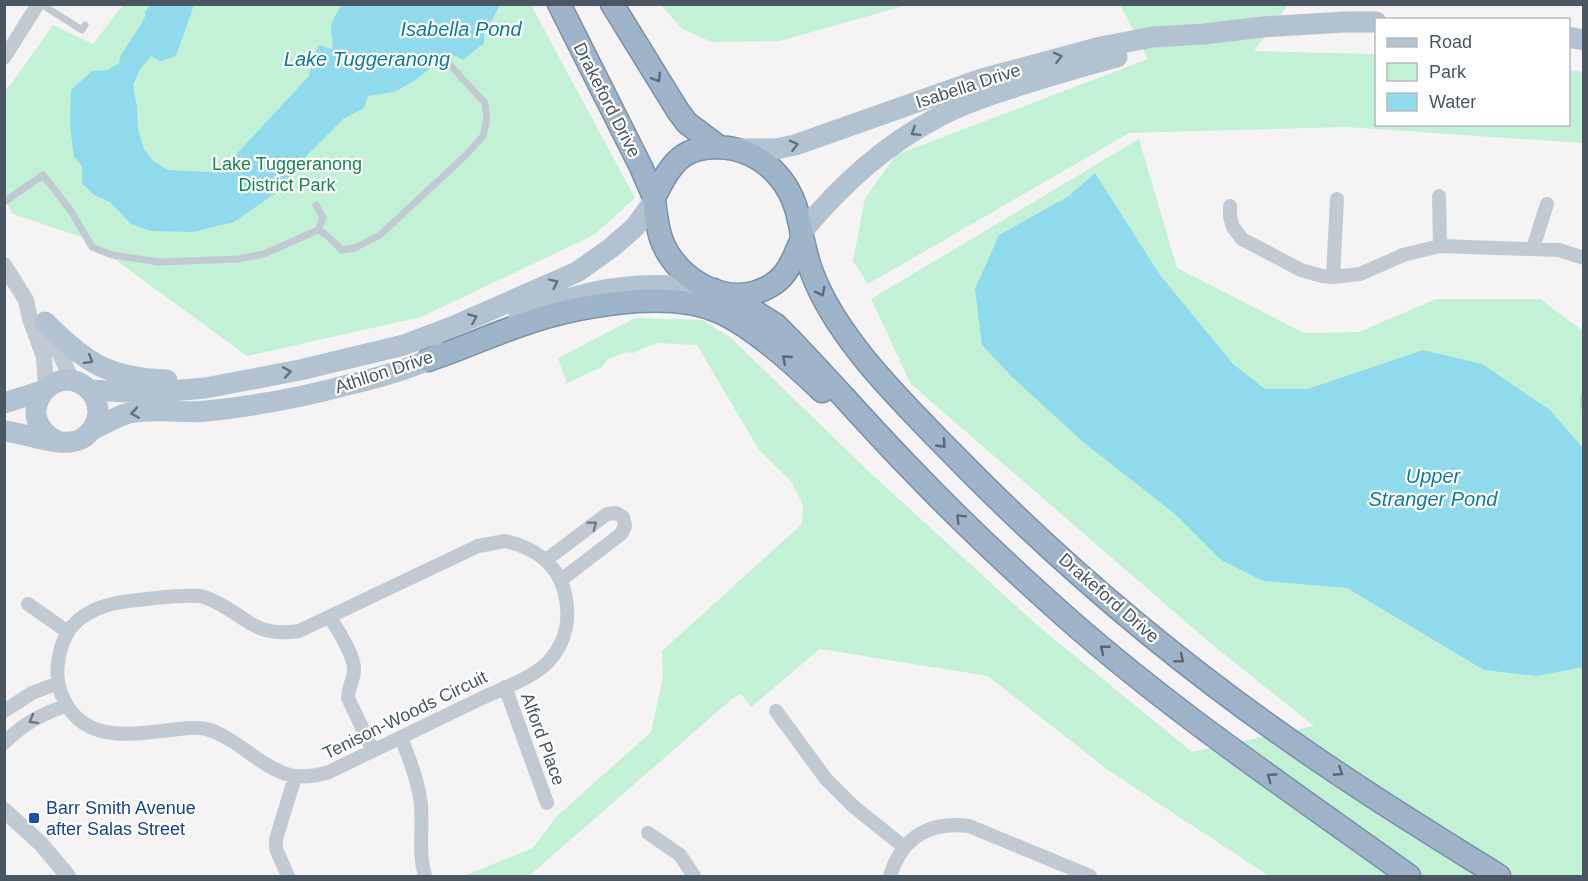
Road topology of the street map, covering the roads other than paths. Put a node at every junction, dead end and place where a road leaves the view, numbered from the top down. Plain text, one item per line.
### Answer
1 (40, 4) edge
2 (559, 4) edge
3 (612, 4) edge
4 (1375, 22) edge
5 (85, 25) dead end
6 (1204, 34) junction
7 (4, 58) edge
8 (449, 64) dead end
9 (727, 148) junction
10 (1438, 196) dead end
11 (654, 199) junction
12 (1337, 199) dead end
13 (4, 202) edge
14 (1547, 204) dead end
15 (316, 205) dead end
16 (1230, 206) dead end
17 (318, 230) junction
18 (801, 235) junction
19 (1440, 246) junction
20 (1533, 248) junction
21 (1584, 258) edge
22 (4, 265) edge
23 (1334, 277) junction
24 (710, 290) junction
25 (26, 300) junction
26 (45, 322) junction
27 (428, 360) junction
28 (204, 385) junction
29 (83, 386) junction
30 (45, 389) junction
31 (1584, 396) edge
32 (4, 403) edge
33 (1584, 406) edge
34 (92, 430) junction
35 (4, 431) edge
36 (59, 442) junction
37 (908, 467) junction
38 (546, 560) junction
39 (561, 580) junction
40 (28, 604) dead end
41 (330, 616) junction
42 (68, 632) junction
43 (58, 683) junction
44 (505, 687) junction
45 (67, 705) junction
46 (4, 711) edge
47 (776, 711) dead end
48 (401, 737) junction
49 (4, 743) edge
50 (373, 751) junction
51 (295, 777) junction
52 (548, 803) dead end
53 (4, 810) edge
54 (648, 833) dead end
55 (904, 848) junction
56 (68, 876) edge
57 (288, 876) edge
58 (426, 876) edge
59 (694, 876) edge
60 (890, 876) edge
61 (1090, 876) edge
62 (1409, 876) edge
63 (1499, 876) edge

1 - 5 lane
1 - 7 street
2 - 11 highway, Drakeford Drive
3 -> 9 highway
4 - 6 main road, Isabella Drive
9 -> 6 main road, Isabella Drive
6 -> 18 main road, Isabella Drive
8 - 17 lane
9 - 11 highway
9 - 18 highway
10 - 19 street
11 - 24 highway
28 -> 11 main road, Athllon Drive
12 - 23 street
13 - 17 lane
14 - 20 street
15 - 17 lane
16 - 23 street
18 - 24 highway
18 -> 63 highway, Drakeford Drive
19 - 20 street
19 - 23 street
20 - 21 street
22 - 25 street
24 - 27 main road, Athllon Drive
24 - 37 highway
25 - 26 street
25 - 30 street
26 -> 28 main road
26 - 29 street
27 -> 34 main road, Athllon Drive
37 -> 27 highway
28 - 29 main road, Athllon Drive
29 - 30 main road, Athllon Drive
29 - 34 main road
30 - 32 main road, Athllon Drive
30 - 36 main road
31 - 33 lane
34 - 36 main road, Athllon Drive
35 - 36 main road, Athllon Drive
62 -> 37 highway
38 - 39 street, Tenison-Woods Circuit
38 -> 39 street
38 - 41 street, Tenison-Woods Circuit
39 - 44 street, Tenison-Woods Circuit
40 - 42 street
41 - 42 street, Tenison-Woods Circuit
41 - 50 street
42 - 43 street, Tenison-Woods Circuit
43 - 45 street, Tenison-Woods Circuit
43 - 46 street
44 - 48 street, Tenison-Woods Circuit
44 - 52 street, Alford Place
45 -> 49 street
45 - 51 street, Tenison-Woods Circuit
47 - 55 street
48 - 50 street, Tenison-Woods Circuit
48 - 58 street
50 - 51 street, Tenison-Woods Circuit
51 - 57 street
53 - 56 street
54 - 59 street
55 - 60 street
55 - 61 street

